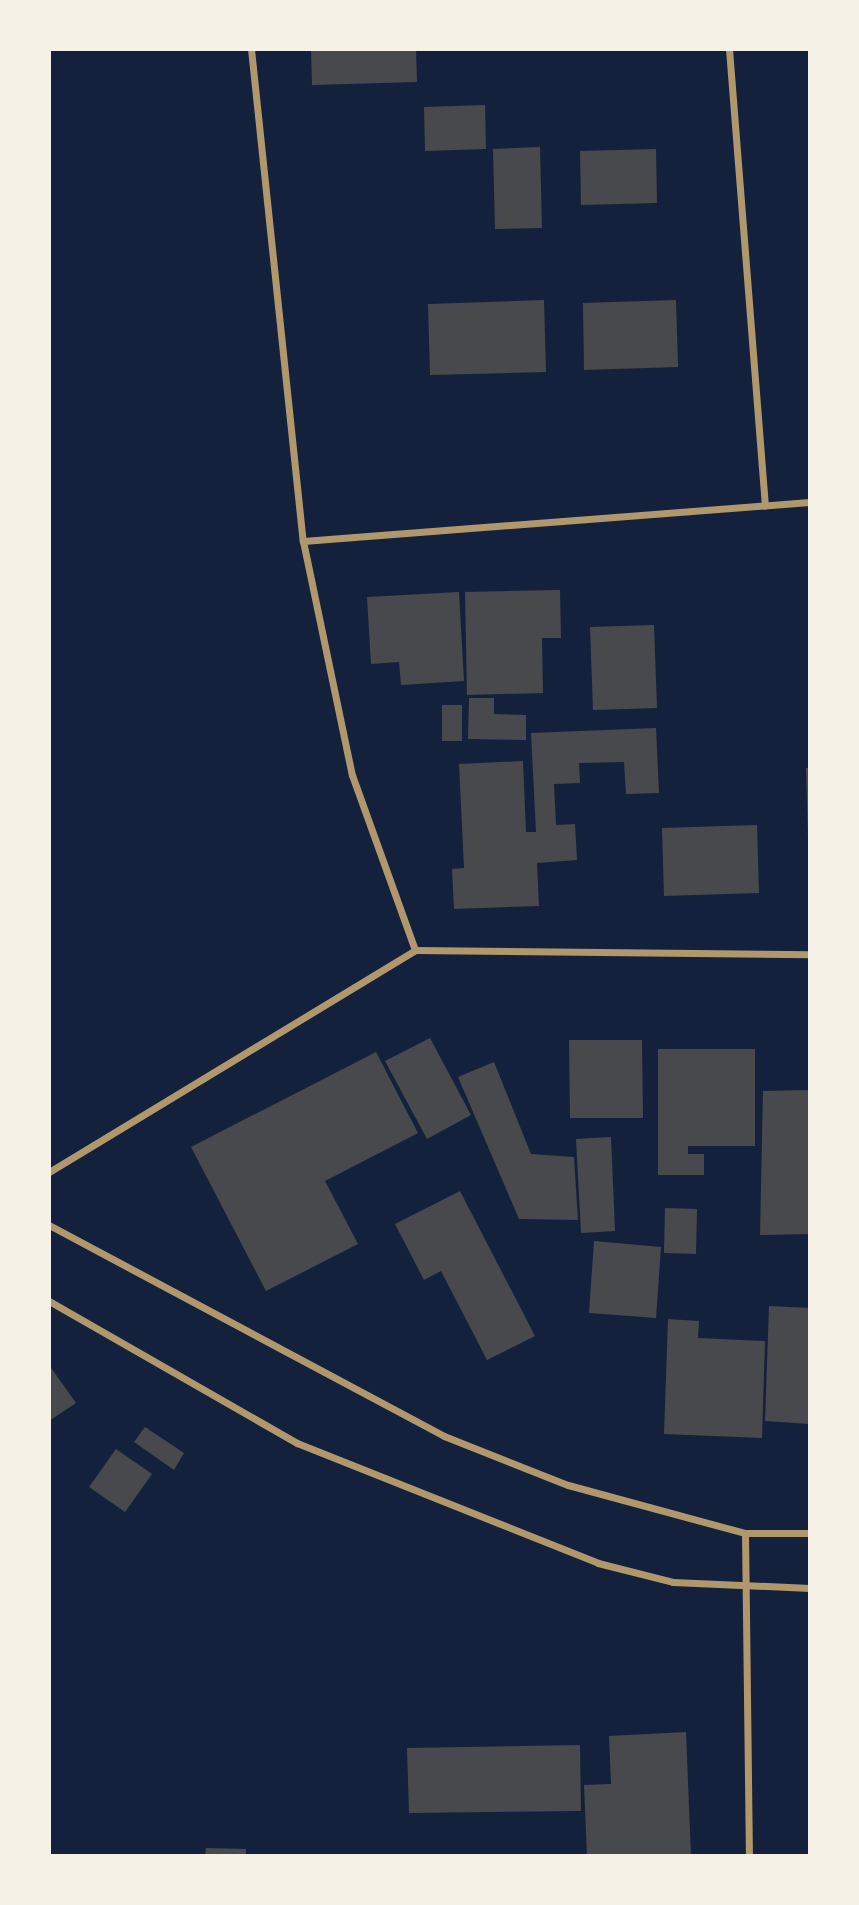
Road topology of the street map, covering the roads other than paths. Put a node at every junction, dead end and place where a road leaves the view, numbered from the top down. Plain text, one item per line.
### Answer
1 (251, 49) edge
2 (729, 49) edge
3 (810, 502) edge
4 (765, 506) junction
5 (303, 541) junction
6 (415, 950) junction
7 (810, 954) edge
8 (49, 1172) edge
9 (49, 1225) edge
10 (49, 1301) edge
11 (745, 1533) junction
12 (810, 1533) edge
13 (743, 1587) junction
14 (810, 1588) edge
15 (749, 1856) edge

1 - 5 street
2 - 4 street
3 - 4 street
4 - 5 street
5 - 6 street
6 - 7 street
6 - 8 street
9 - 11 street
10 - 13 street
11 - 12 street
11 - 13 street
13 - 14 street
13 - 15 street

